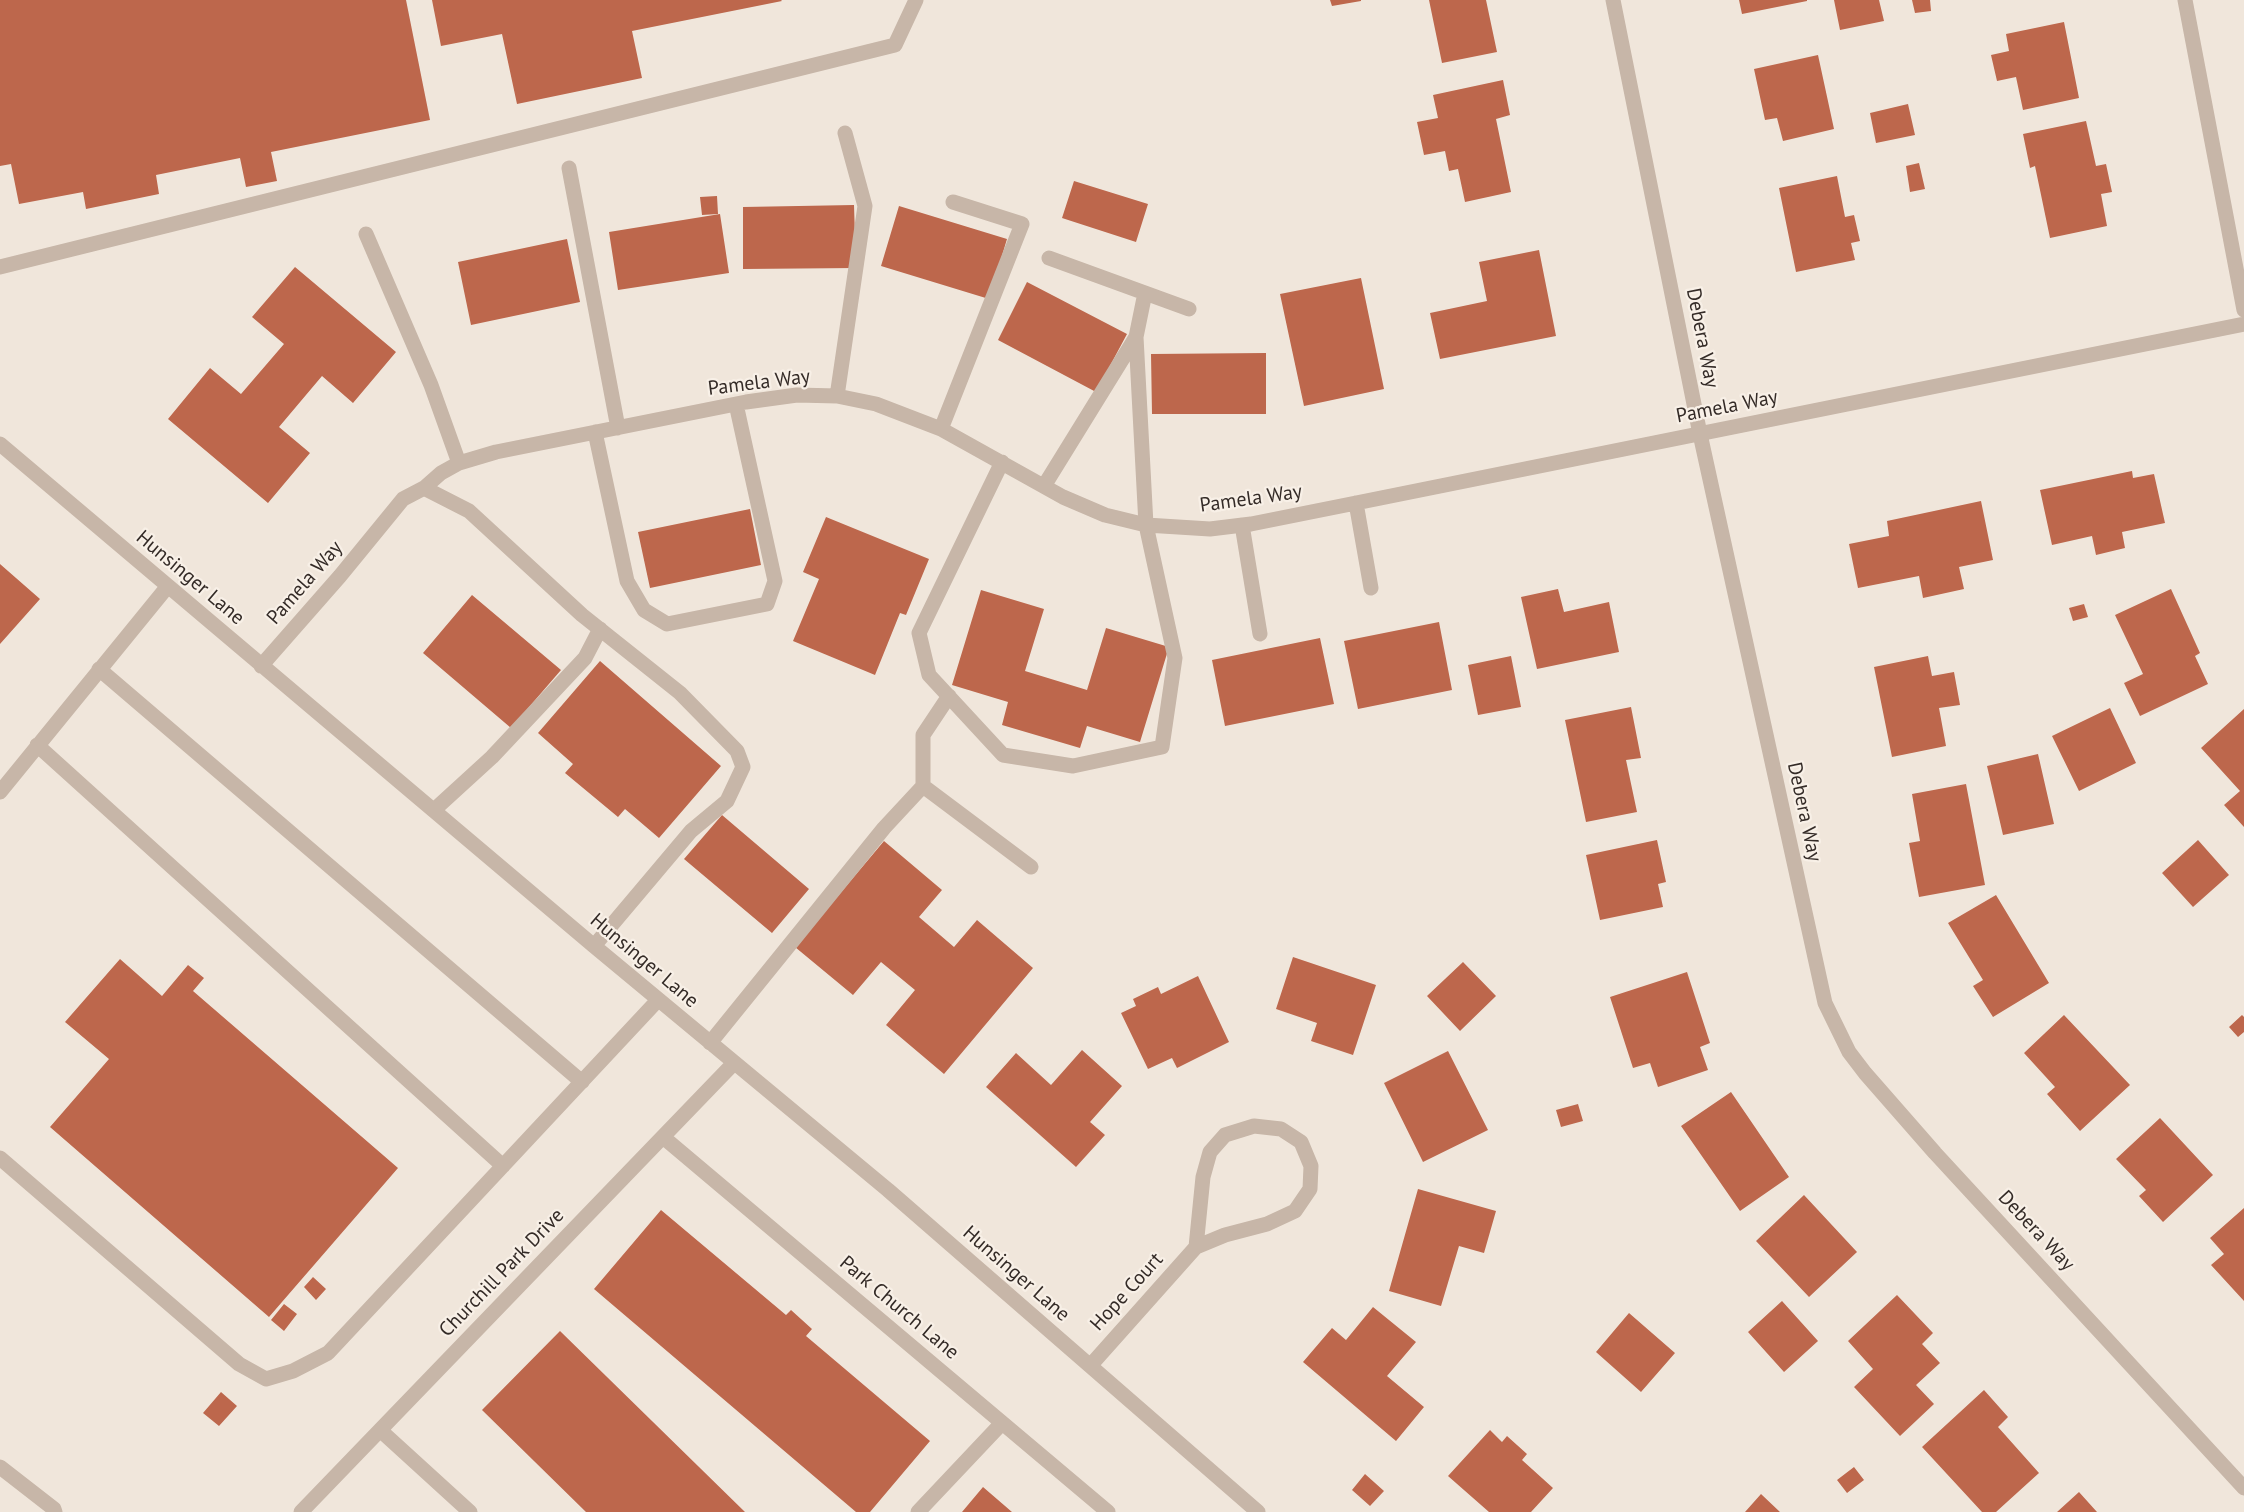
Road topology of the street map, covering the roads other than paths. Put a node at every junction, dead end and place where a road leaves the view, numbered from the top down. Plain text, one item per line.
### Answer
1 (916, 0) edge
2 (1613, 0) edge
3 (2185, 0) edge
4 (845, 133) dead end
5 (569, 168) dead end
6 (953, 202) dead end
7 (366, 234) dead end
8 (1049, 258) dead end
9 (0, 267) edge
10 (1145, 293) junction
11 (1189, 309) dead end
12 (2244, 310) edge
13 (2244, 324) edge
14 (1136, 338) junction
15 (837, 396) junction
16 (736, 404) junction
17 (618, 428) junction
18 (941, 429) junction
19 (595, 432) junction
20 (1700, 434) junction
21 (0, 444) edge
22 (1002, 462) junction
23 (459, 463) junction
24 (1044, 486) junction
25 (424, 488) junction
26 (1356, 503) junction
27 (1146, 525) junction
28 (1242, 525) junction
29 (168, 586) junction
30 (1371, 588) dead end
31 (600, 629) junction
32 (1260, 634) dead end
33 (261, 666) junction
34 (99, 669) junction
35 (949, 696) junction
36 (38, 746) junction
37 (923, 786) junction
38 (0, 792) edge
39 (435, 810) junction
40 (1031, 867) dead end
41 (594, 946) junction
42 (658, 1000) junction
43 (710, 1043) junction
44 (734, 1064) junction
45 (582, 1082) junction
46 (663, 1137) junction
47 (0, 1158) edge
48 (503, 1166) junction
49 (1196, 1246) junction
50 (1090, 1366) junction
51 (1002, 1423) junction
52 (380, 1430) junction
53 (0, 1467) edge
54 (2244, 1488) edge
55 (55, 1512) edge
56 (301, 1512) edge
57 (470, 1512) edge
58 (918, 1512) edge
59 (1108, 1512) edge
60 (1258, 1512) edge

1 - 9 street
2 - 20 street, Debera Way
3 - 12 street
4 - 15 street
5 - 17 street
6 - 18 street
7 - 23 street
8 - 10 street
10 - 11 street
10 - 14 street
13 - 20 street, Pamela Way
14 - 24 street
14 - 27 street
15 - 16 street, Pamela Way
15 - 18 street, Pamela Way
16 - 17 street, Pamela Way
16 - 19 street
17 - 19 street, Pamela Way
18 - 22 street, Pamela Way
19 - 23 street, Pamela Way
20 - 26 street, Pamela Way
20 - 54 street, Debera Way
21 - 29 street, Hunsinger Lane
22 - 24 street, Pamela Way
22 - 35 street
23 - 25 street, Pamela Way
24 - 27 street, Pamela Way
25 - 31 street
25 - 33 street, Pamela Way
26 - 28 street, Pamela Way
26 - 30 street
27 - 28 street, Pamela Way
27 - 35 street
28 - 32 street
29 - 33 street, Hunsinger Lane
29 - 34 street
31 - 39 street
31 - 41 street
33 - 39 street, Hunsinger Lane
34 - 36 street
34 - 45 street
35 - 37 street
36 - 38 street
36 - 48 street
37 - 40 street
37 - 43 street
39 - 41 street, Hunsinger Lane
41 - 42 street, Hunsinger Lane
42 - 43 street, Hunsinger Lane
42 - 45 street
43 - 44 street, Hunsinger Lane
44 - 46 street, Churchill Park Drive
44 - 50 street, Hunsinger Lane
45 - 48 street
46 - 51 street, Park Church Lane
46 - 52 street, Churchill Park Drive
47 - 48 street
49 - 49 street, Hope Court
49 - 50 street, Hope Court
50 - 60 street, Hunsinger Lane
51 - 58 street
51 - 59 street, Park Church Lane
52 - 56 street, Churchill Park Drive
52 - 57 street
53 - 55 street

